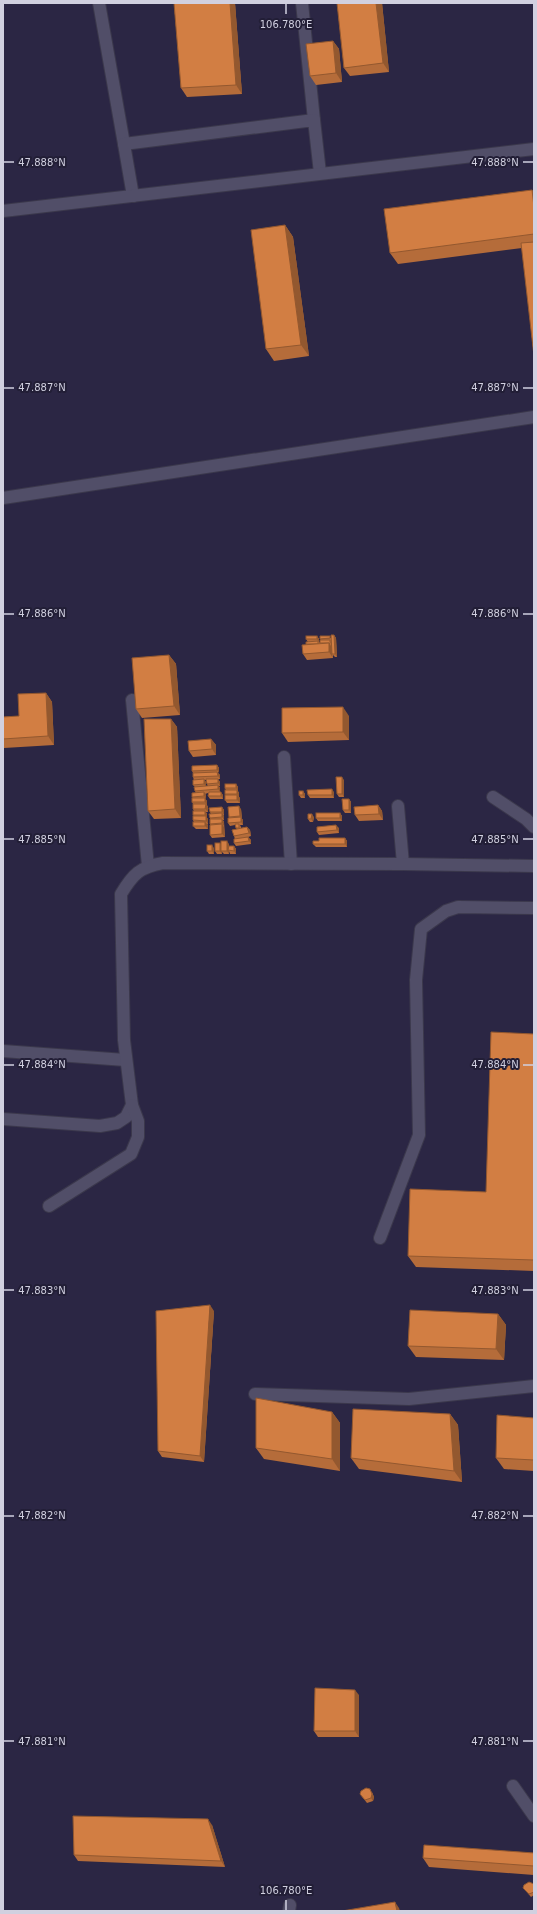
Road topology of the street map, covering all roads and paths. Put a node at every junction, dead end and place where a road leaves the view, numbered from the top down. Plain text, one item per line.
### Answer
1 (99, 3) edge
2 (302, 3) edge
3 (314, 120) junction
4 (124, 144) junction
5 (534, 149) edge
6 (320, 173) junction
7 (133, 196) junction
8 (3, 211) edge
9 (534, 417) edge
10 (3, 498) edge
11 (132, 700) dead end
12 (284, 757) dead end
13 (493, 797) dead end
14 (398, 806) dead end
15 (534, 827) edge
16 (291, 864) junction
17 (403, 864) junction
18 (148, 866) junction
19 (534, 866) edge
20 (534, 908) edge
21 (3, 1051) edge
22 (125, 1060) junction
23 (132, 1105) junction
24 (3, 1119) edge
25 (49, 1206) dead end
26 (380, 1238) dead end
27 (534, 1386) edge
28 (255, 1394) dead end
29 (513, 1786) dead end
30 (534, 1816) edge

1 - 4 lane
2 - 3 lane
3 - 4 lane
3 - 6 lane
4 - 7 lane
5 - 6 lane
6 - 7 lane
7 - 8 lane
9 - 10 lane
11 - 18 lane
12 - 16 lane
13 - 15 lane
14 - 17 lane
16 - 17 lane
16 - 18 lane
17 - 19 lane
18 - 22 lane
20 - 26 lane
21 - 22 lane
22 - 23 lane
23 - 24 lane
23 - 25 lane
27 - 28 lane
29 - 30 lane

